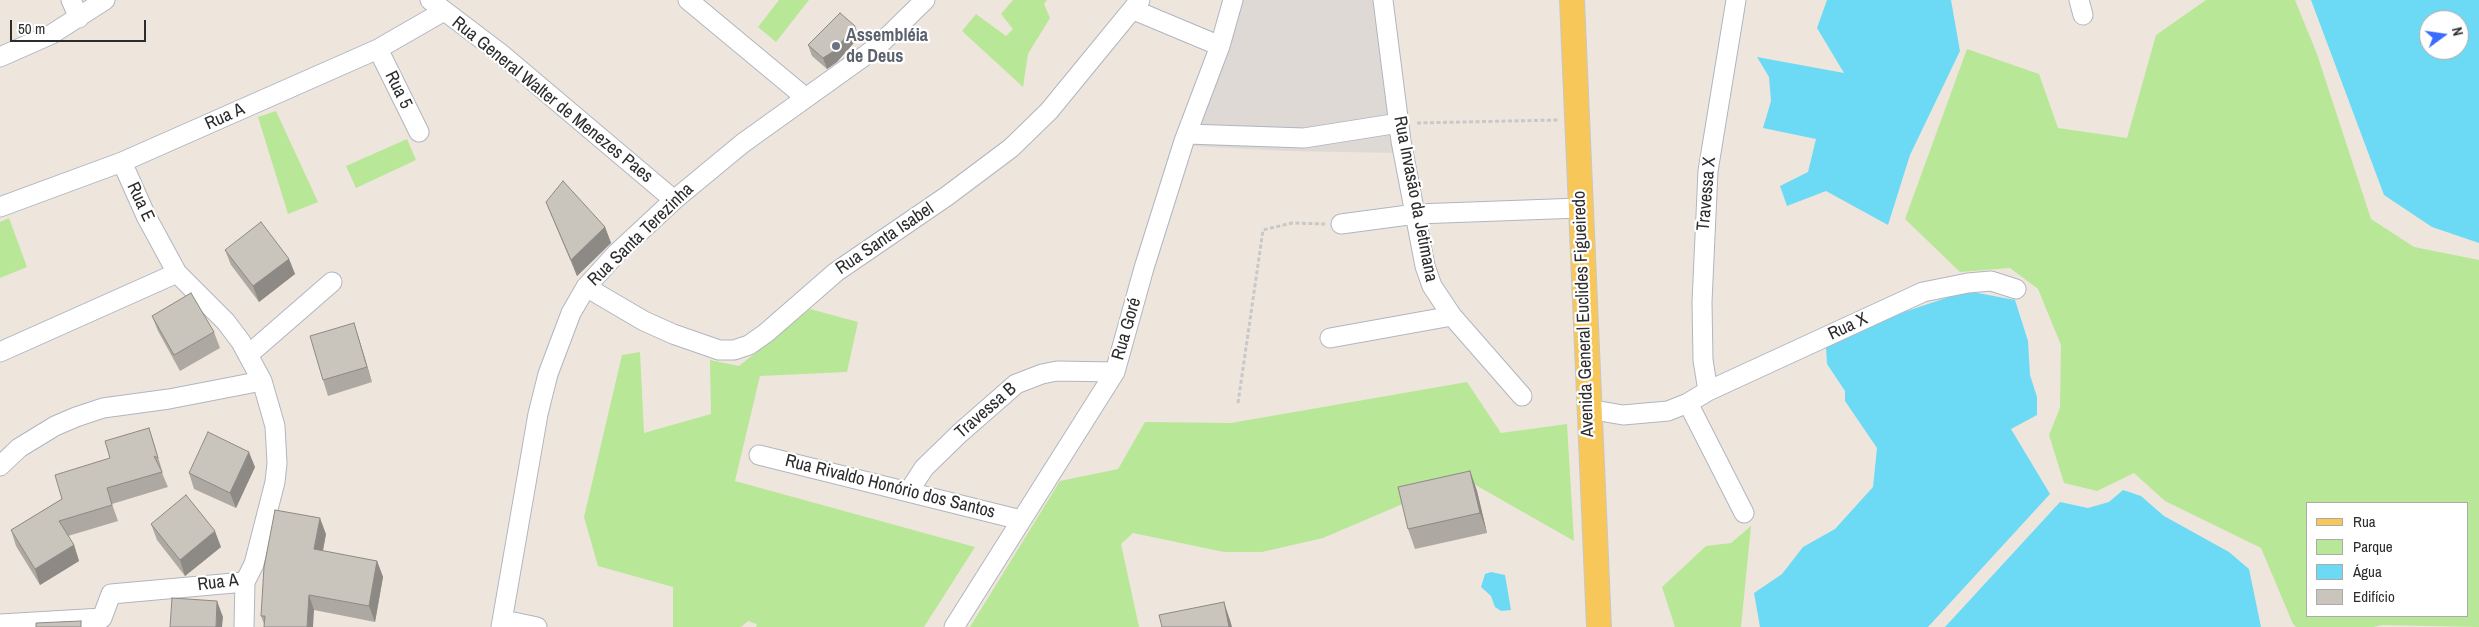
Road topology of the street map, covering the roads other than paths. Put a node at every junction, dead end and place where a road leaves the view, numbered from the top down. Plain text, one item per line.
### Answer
1 (71, 0) edge
2 (105, 0) edge
3 (688, 0) edge
4 (925, 0) edge
5 (1233, 0) edge
6 (1383, 0) edge
7 (1572, 0) edge
8 (1736, 0) edge
9 (437, 5) edge
10 (1137, 5) edge
11 (80, 18) junction
12 (1220, 46) junction
13 (378, 49) junction
14 (0, 57) edge
15 (806, 98) junction
16 (1399, 123) junction
17 (418, 132) dead end
18 (1187, 134) junction
19 (122, 162) junction
20 (674, 200) junction
21 (0, 206) edge
22 (1580, 208) junction
23 (1416, 214) junction
24 (1341, 224) road end
25 (159, 242) joint
26 (177, 273) junction
27 (332, 282) dead end
28 (586, 287) junction
29 (2016, 290) dead end
30 (1452, 316) junction
31 (1330, 338) dead end
32 (0, 352) edge
33 (248, 355) junction
34 (1115, 372) junction
35 (262, 380) junction
36 (1708, 391) junction
37 (1522, 396) dead end
38 (1688, 403) junction
39 (1588, 409) junction
40 (759, 455) dead end
41 (0, 466) edge
42 (908, 491) junction
43 (1744, 512) dead end
44 (1021, 520) junction
45 (245, 582) junction
46 (102, 623) edge
47 (502, 623) edge
48 (0, 624) edge
49 (244, 627) edge
50 (537, 627) edge
51 (954, 627) edge
52 (1599, 627) edge

1 - 11 street
2 - 11 street
3 - 15 street
4 - 15 street, Rua Santa Terezinha
5 - 12 street, Rua Goré
6 - 16 street, Rua Invasão da Jetimana
7 - 22 main road, Avenida General Euclides Figueiredo
8 - 36 street, Travessa X
9 - 13 street, Rua A
9 - 20 street, Rua General Walter de Menezes Paes
10 - 12 street
10 - 28 street, Rua Santa Isabel
11 - 14 street
12 - 18 street, Rua Goré
13 - 17 street, Rua 5
13 - 19 street, Rua A
15 - 20 street, Rua Santa Terezinha
16 - 18 street
16 - 23 street, Rua Invasão da Jetimana
18 - 34 street, Rua Goré
19 - 21 street, Rua A
19 - 25 street, Rua E
20 - 28 street, Rua Santa Terezinha
22 - 23 street
22 - 39 main road, Avenida General Euclides Figueiredo
23 - 24 street
23 - 30 street, Rua Invasão da Jetimana
25 - 26 street, Rua A
26 - 32 street
26 - 33 street, Rua A
27 - 33 street
28 - 47 street, Rua Santa Terezinha
29 - 36 street, Rua X
30 - 31 street
30 - 37 street, Rua Invasão da Jetimana
33 - 35 street, Rua A
34 - 42 street, Travessa B
34 - 44 street, Rua Goré
35 - 41 street
35 - 45 street, Rua A
36 - 38 street, Rua X
38 - 39 street, Rua X
38 - 43 street
39 - 52 main road, Avenida General Euclides Figueiredo
40 - 42 street, Rua Rivaldo Honório dos Santos
42 - 44 street, Rua Rivaldo Honório dos Santos
44 - 51 street, Rua Goré
45 - 46 street, Rua A
45 - 49 street
46 - 48 street, Rua A
47 - 50 street

